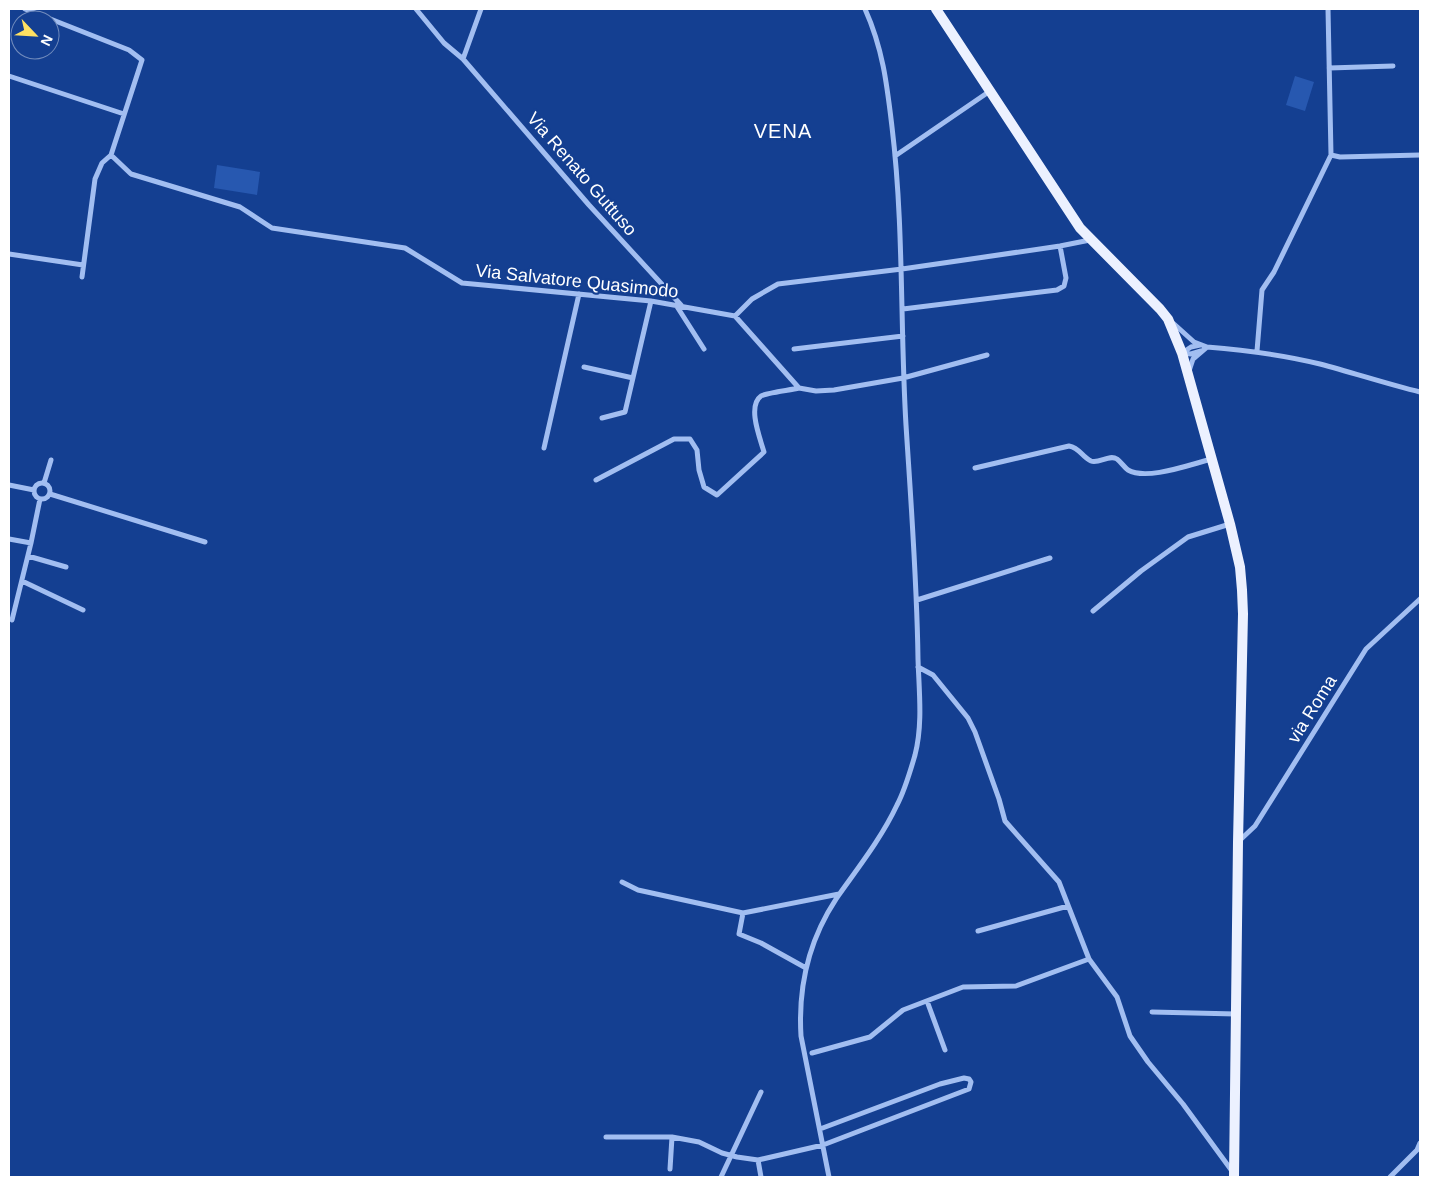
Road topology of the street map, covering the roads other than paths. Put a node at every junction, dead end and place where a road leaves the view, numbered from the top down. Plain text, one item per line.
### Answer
1 (25, 9) edge
2 (416, 9) edge
3 (481, 9) edge
4 (865, 9) edge
5 (936, 9) edge
6 (1328, 9) edge
7 (463, 60) junction
8 (1393, 66) dead end
9 (1329, 68) junction
10 (9, 76) edge
11 (990, 91) junction
12 (124, 114) junction
13 (110, 155) junction
14 (1331, 155) junction
15 (1420, 155) edge
16 (895, 156) junction
17 (1090, 240) junction
18 (1060, 246) junction
19 (9, 254) edge
20 (83, 265) junction
21 (902, 269) junction
22 (82, 277) dead end
23 (578, 294) junction
24 (651, 301) junction
25 (678, 305) junction
26 (903, 309) junction
27 (735, 316) junction
28 (1168, 319) junction
29 (903, 336) junction
30 (1203, 348) junction
31 (704, 349) dead end
32 (794, 349) dead end
33 (1258, 351) junction
34 (1182, 352) junction
35 (987, 355) dead end
36 (584, 367) dead end
37 (1188, 374) junction
38 (633, 378) junction
39 (904, 378) junction
40 (799, 388) junction
41 (1420, 392) edge
42 (602, 418) dead end
43 (544, 448) dead end
44 (1212, 458) junction
45 (51, 460) dead end
46 (976, 468) dead end
47 (596, 480) dead end
48 (44, 483) junction
49 (9, 485) edge
50 (34, 490) junction
51 (50, 494) junction
52 (40, 499) junction
53 (1230, 524) junction
54 (9, 539) edge
55 (205, 542) dead end
56 (31, 543) junction
57 (28, 556) junction
58 (1050, 558) dead end
59 (66, 567) dead end
60 (22, 581) junction
61 (1420, 599) edge
62 (917, 600) junction
63 (83, 610) dead end
64 (1093, 610) dead end
65 (12, 620) dead end
66 (918, 667) junction
67 (1238, 842) junction
68 (622, 882) dead end
69 (840, 894) junction
70 (1068, 906) junction
71 (743, 913) junction
72 (978, 931) dead end
73 (1089, 959) junction
74 (806, 968) junction
75 (927, 1001) junction
76 (1152, 1012) dead end
77 (1236, 1014) junction
78 (945, 1050) dead end
79 (812, 1053) dead end
80 (761, 1092) dead end
81 (820, 1129) junction
82 (606, 1137) dead end
83 (672, 1137) junction
84 (1420, 1143) edge
85 (823, 1145) junction
86 (730, 1155) junction
87 (758, 1160) junction
88 (670, 1169) dead end
89 (1234, 1176) edge
90 (721, 1177) edge
91 (761, 1177) edge
92 (829, 1177) edge
93 (1390, 1177) edge

1 - 12 street
2 - 7 street, Via Renato Guttuso
3 - 7 street
4 - 16 street
5 - 11 main road
6 - 9 street
7 - 25 street, Via Renato Guttuso
8 - 9 street
9 - 14 street
10 - 12 street
11 - 16 street
11 - 17 main road
12 - 13 street
13 - 20 street
13 - 23 street, Via Salvatore Quasimodo
14 - 15 street
14 - 33 street
16 - 21 street
17 - 18 street
17 - 28 main road
18 - 21 street
18 - 26 street
19 - 20 street
20 - 22 street
21 - 26 street
21 - 27 street
23 - 24 street, Via Salvatore Quasimodo
23 - 43 street
24 - 25 street, Via Salvatore Quasimodo
24 - 38 street
25 - 27 street, Via Salvatore Quasimodo
25 - 31 street, Via Renato Guttuso
26 - 29 street
27 - 40 street
28 - 30 street
28 - 34 main road
29 - 32 street
29 - 39 street
30 - 33 street
30 - 34 street
30 - 37 street
33 - 41 street
34 - 37 main road
35 - 39 street
36 - 38 street
37 - 44 main road
38 - 42 street
39 - 40 street
39 - 62 street
40 - 47 street
44 - 46 street
44 - 53 main road
45 - 48 street
48 - 50 street
48 - 51 street
49 - 50 street
50 - 52 street
51 - 52 street
51 - 55 street
52 - 56 street
53 - 64 street
53 - 67 main road
54 - 56 street
56 - 57 street
57 - 59 street
57 - 60 street
58 - 62 street
60 - 63 street
60 - 65 street
61 - 67 street, via Roma
62 - 66 street
66 - 69 street
66 - 70 street
67 - 77 main road
68 - 71 street
69 - 71 street
69 - 74 street
70 - 72 street
70 - 73 street
71 - 74 street
73 - 75 street
73 - 89 street
74 - 81 street
75 - 78 street
75 - 79 street
76 - 77 street
77 - 89 main road
80 - 86 street
81 - 85 street
81 - 85 street
82 - 83 street
83 - 86 street
83 - 88 street
84 - 93 street
85 - 87 street
85 - 92 street
86 - 87 street
86 - 90 street
87 - 91 street

